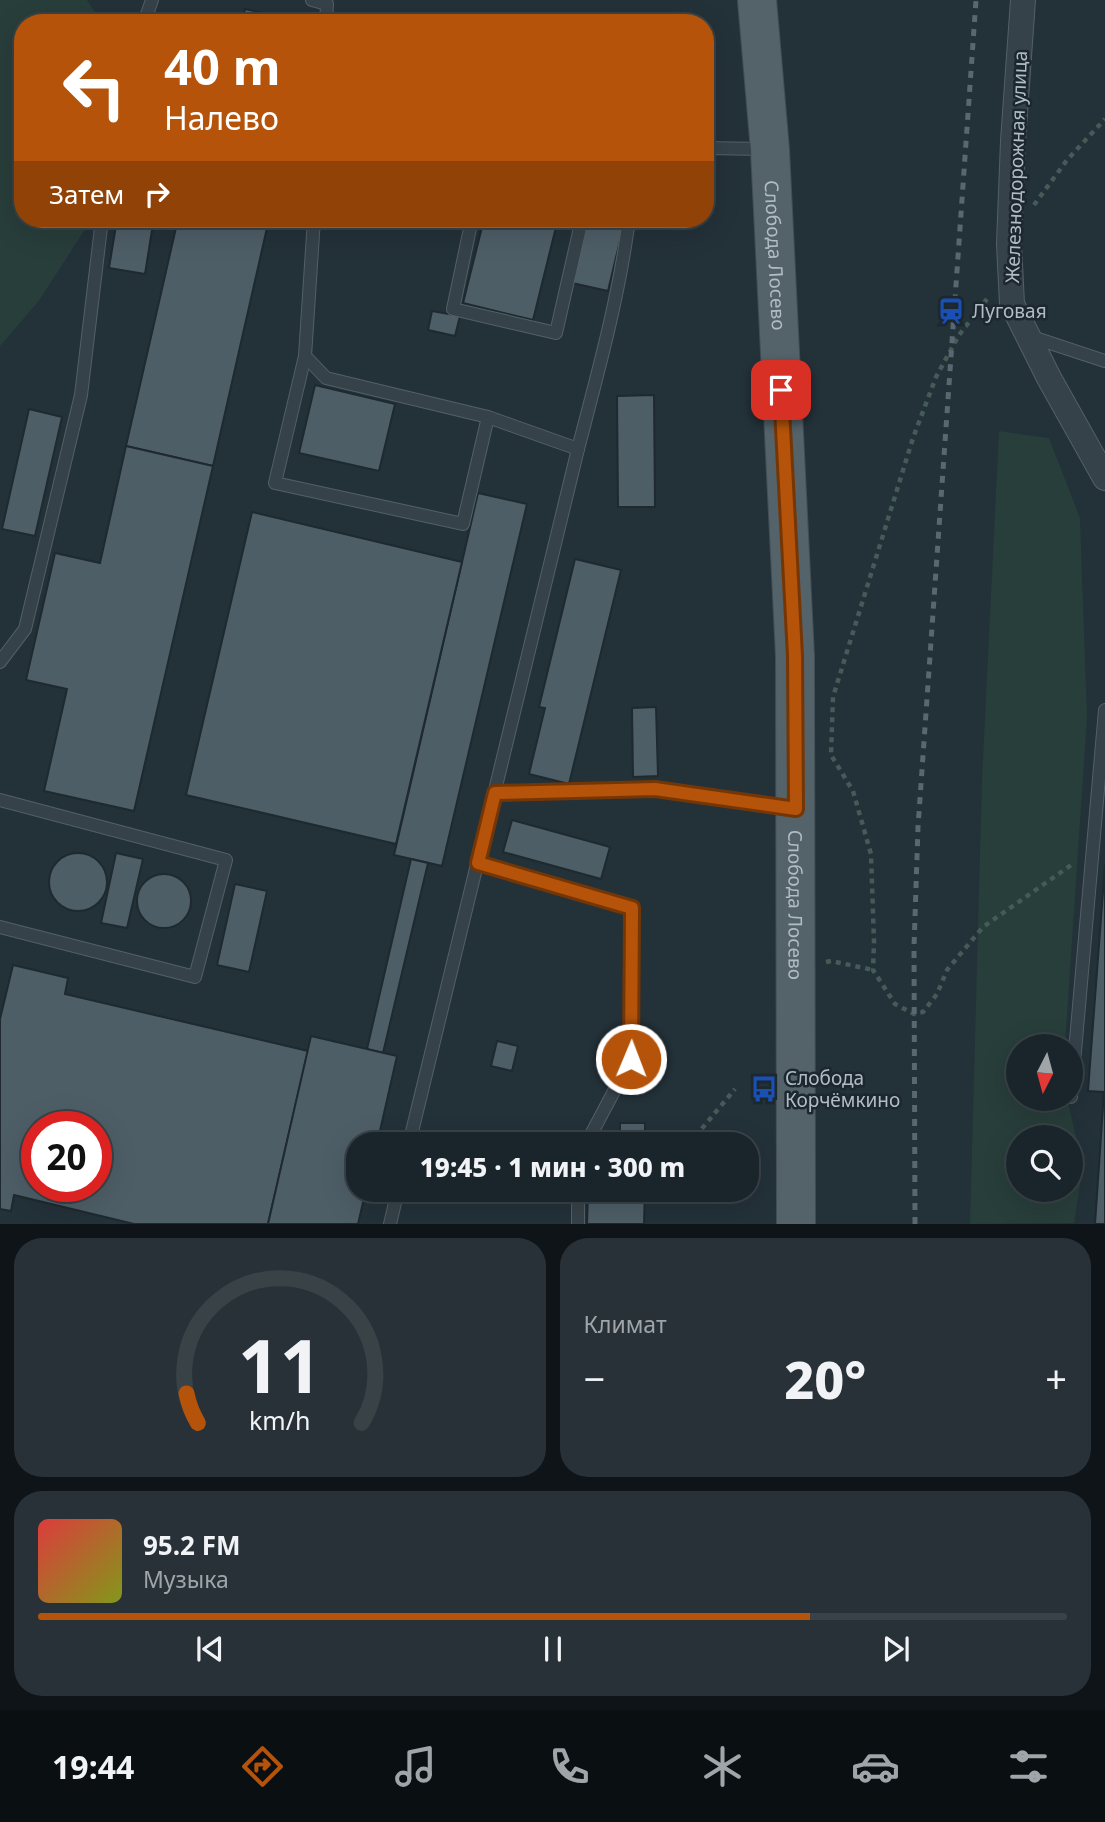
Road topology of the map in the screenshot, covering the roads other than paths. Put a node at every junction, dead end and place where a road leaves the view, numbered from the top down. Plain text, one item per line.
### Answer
1 (312, 0) edge
2 (757, 0) edge
3 (1023, 0) edge
4 (328, 2) edge
5 (714, 148) edge
6 (770, 150) junction
7 (101, 228) edge
8 (313, 228) edge
9 (470, 228) edge
10 (580, 228) edge
11 (628, 228) edge
12 (1027, 335) junction
13 (305, 356) junction
14 (1105, 361) edge
15 (488, 418) junction
16 (578, 449) junction
17 (1105, 478) edge
18 (2, 655) edge
19 (1105, 710) edge
20 (495, 793) junction
21 (0, 800) edge
22 (796, 809) junction
23 (478, 863) junction
24 (0, 927) edge
25 (1077, 1034) edge
26 (412, 1132) edge
27 (592, 1132) edge
28 (395, 1202) edge
29 (578, 1202) edge
30 (390, 1223) edge
31 (578, 1223) edge
32 (796, 1223) edge

1 - 4 lane
2 - 6 main road, Слобода Лосево
3 - 12 street, Железнодорожная улица
5 - 6 lane
6 - 22 main road, Слобода Лосево
7 - 18 lane
8 - 13 lane
9 - 10 lane
11 - 16 lane
12 - 14 lane
12 - 17 street, Железнодорожная улица
13 - 15 lane
13 - 15 lane
15 - 16 lane
16 - 20 lane
19 - 25 lane
20 - 22 lane
20 - 23 lane
21 - 24 lane
22 - 32 main road, Слобода Лосево
23 - 26 lane
23 - 27 lane
28 - 30 lane
29 - 31 lane

